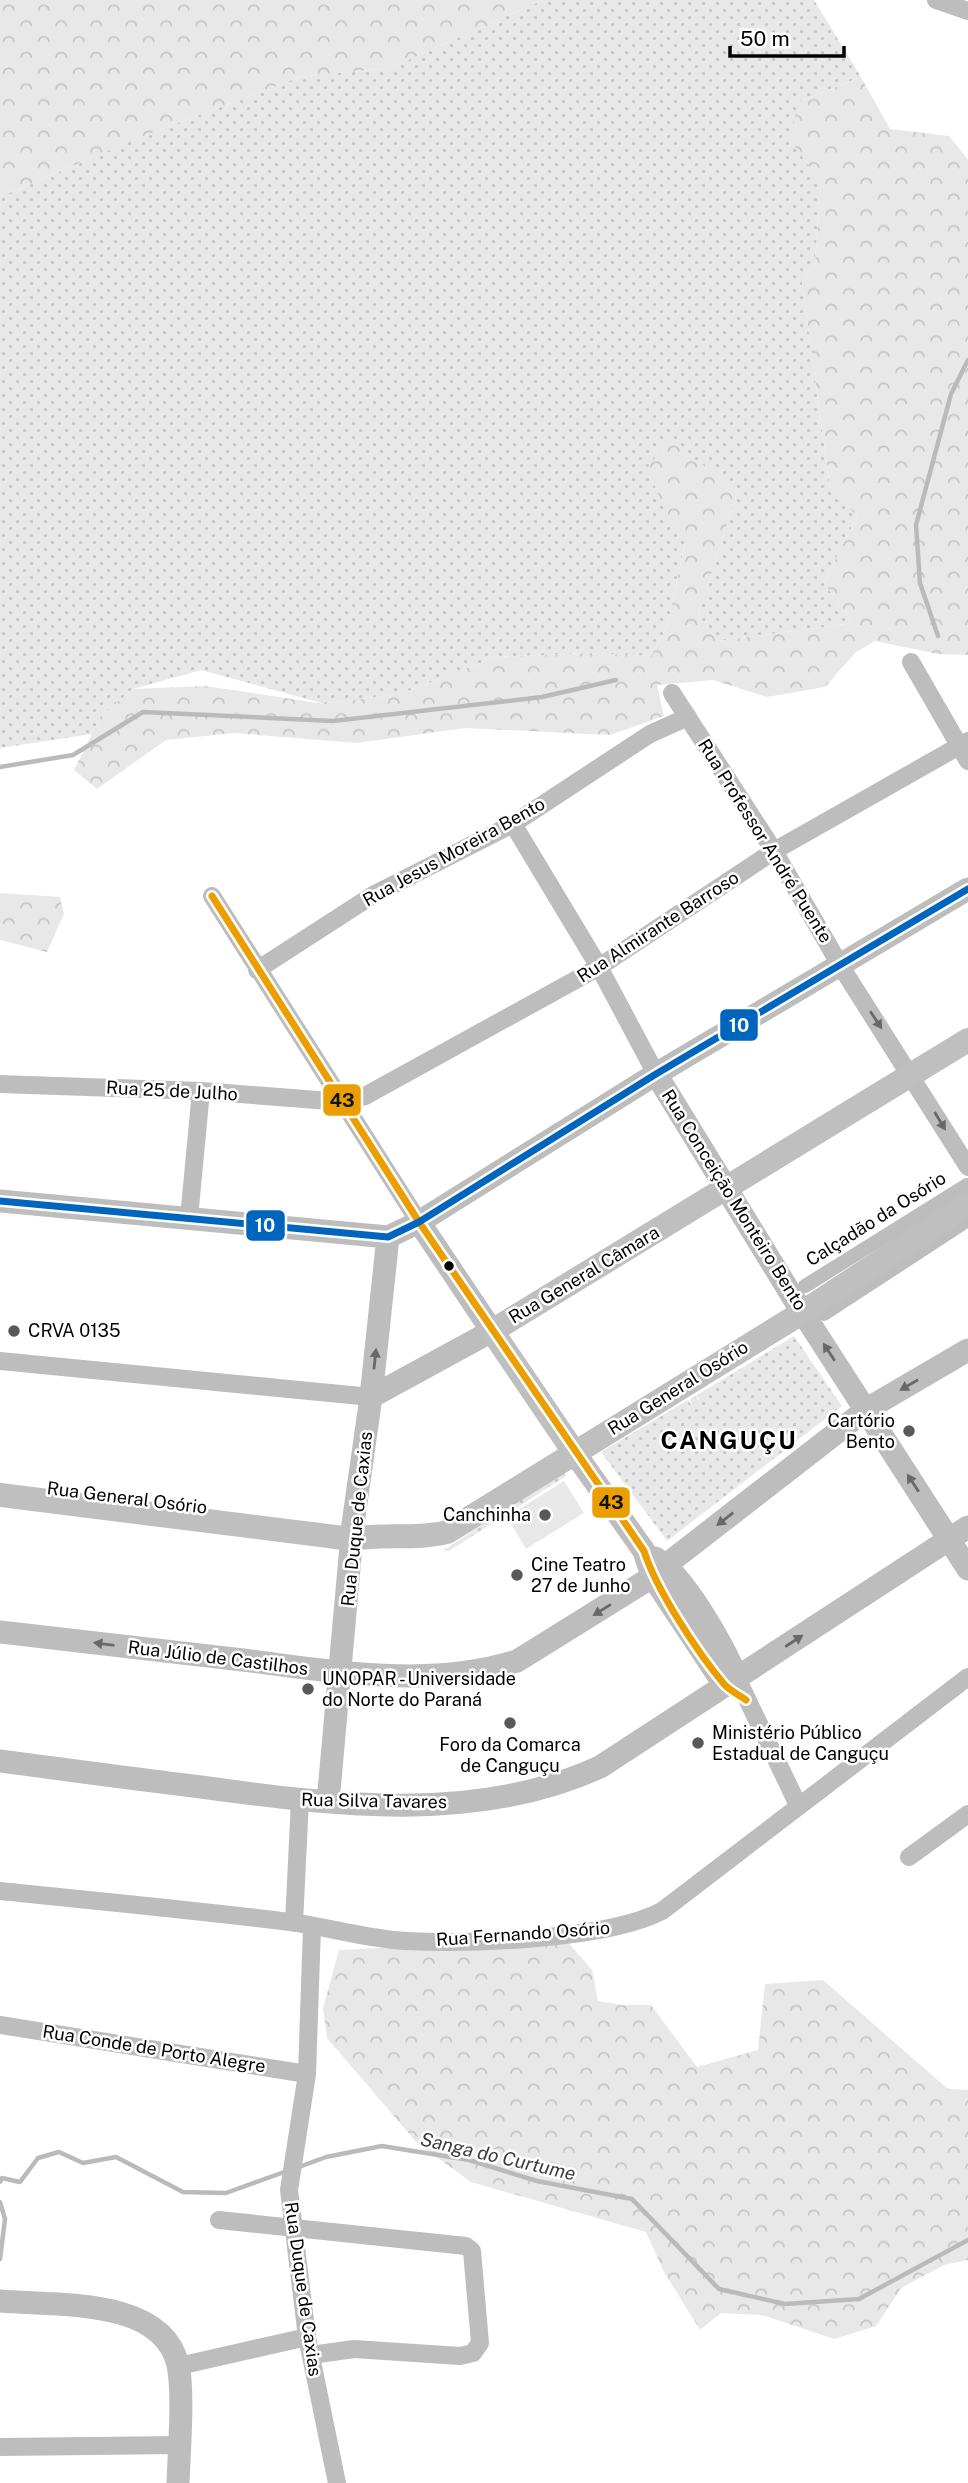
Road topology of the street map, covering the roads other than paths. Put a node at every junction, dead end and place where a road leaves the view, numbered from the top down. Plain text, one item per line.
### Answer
1 (936, 0) edge
2 (968, 11) edge
3 (911, 662) dead end
4 (672, 693) dead end
5 (688, 717) junction
6 (965, 750) edge
7 (513, 824) junction
8 (774, 851) junction
9 (968, 889) edge
10 (212, 896) dead end
11 (840, 965) junction
12 (599, 967) junction
13 (257, 970) junction
14 (968, 1040) edge
15 (656, 1074) junction
16 (912, 1075) junction
17 (0, 1084) edge
18 (201, 1091) junction
19 (343, 1102) junction
20 (967, 1186) edge
21 (727, 1189) junction
22 (0, 1201) edge
23 (189, 1219) junction
24 (968, 1220) edge
25 (419, 1222) junction
26 (388, 1237) junction
27 (805, 1286) dead end
28 (813, 1313) junction
29 (492, 1331) junction
30 (968, 1350) edge
31 (0, 1361) edge
32 (371, 1397) junction
33 (867, 1409) junction
34 (574, 1452) junction
35 (0, 1483) edge
36 (0, 1495) edge
37 (353, 1531) junction
38 (959, 1534) edge
39 (968, 1569) edge
40 (659, 1570) junction
41 (0, 1632) edge
42 (342, 1672) junction
43 (968, 1677) edge
44 (731, 1682) junction
45 (0, 1761) edge
46 (300, 1800) junction
47 (328, 1802) junction
48 (798, 1805) junction
49 (968, 1814) edge
50 (909, 1857) dead end
51 (0, 1891) edge
52 (303, 1925) junction
53 (0, 2025) edge
54 (307, 2074) junction
55 (219, 2220) dead end
56 (291, 2227) junction
57 (6, 2301) edge
58 (309, 2346) junction
59 (179, 2367) junction
60 (180, 2445) junction
61 (0, 2447) edge
62 (178, 2483) edge
63 (337, 2483) edge

1 - 2 street
3 - 6 street
4 - 5 street, Rua Professor André Puente
5 - 7 street, Rua Jesus Moreira Bento
5 - 8 street, Rua Professor André Puente
6 - 8 street, Rua Almirante Barroso
7 - 12 street, Rua Conceição Monteiro Bento
7 - 13 street, Rua Jesus Moreira Bento
8 - 11 street, Rua Professor André Puente
8 - 12 street, Rua Almirante Barroso
9 - 11 street
10 - 13 street
11 - 15 street
11 -> 16 street, Rua Professor André Puente
12 - 15 street, Rua Conceição Monteiro Bento
12 - 19 street, Rua Almirante Barroso
13 - 19 street
14 - 16 main road, Rua General Câmara
15 - 21 street, Rua Conceição Monteiro Bento
15 - 25 street
16 -> 20 street, Rua Professor André Puente
16 - 21 main road, Rua General Câmara
17 - 18 street, Rua 25 de Julho
18 - 19 street, Rua 25 de Julho
18 - 23 street
19 - 25 street
20 - 27 street, Calçadão da Osório
20 - 28 main road, Rua General Osório
21 - 28 street, Rua Conceição Monteiro Bento
21 - 29 main road, Rua General Câmara
22 - 23 street
23 - 26 street
24 - 28 street
25 - 26 street
25 - 29 street
32 -> 26 street, Rua Duque de Caxias
33 -> 28 street, Rua Conceição Monteiro Bento
28 - 34 main road, Rua General Osório
29 - 32 street, Rua General Câmara
29 - 34 main road
30 -> 33 street, Rua Júlio de Castilhos
31 - 32 street
32 - 37 street, Rua Duque de Caxias
38 -> 33 street, Rua Conceição Monteiro Bento
33 -> 40 street, Rua Júlio de Castilhos
34 - 37 main road, Rua General Osório
34 - 40 street
35 - 37 main road, Rua General Osório
36 - 37 main road, Rua General Osório
37 - 42 street, Rua Duque de Caxias
38 - 39 street, Rua Conceição Monteiro Bento
44 -> 38 street, Rua Silva Tavares
40 -> 42 street, Rua Júlio de Castilhos
40 - 44 street
42 -> 41 street, Rua Júlio de Castilhos
42 - 47 street, Rua Duque de Caxias
43 - 48 street, Rua Fernando Osório
44 - 47 street, Rua Silva Tavares
44 - 48 street
45 - 46 street, Rua Silva Tavares
46 - 47 street, Rua Silva Tavares
46 - 52 street, Rua Duque de Caxias
48 - 52 street, Rua Fernando Osório
49 - 50 street
51 - 52 street, Rua Fernando Osório
52 - 54 street, Rua Duque de Caxias
53 - 54 street, Rua Conde de Porto Alegre
54 - 56 street, Rua Duque de Caxias
55 - 56 street
56 - 58 street, Rua Duque de Caxias
56 - 58 street
57 - 59 street
58 - 59 street
58 - 63 street, Rua Duque de Caxias
59 - 60 street
60 - 61 street
60 - 62 street

